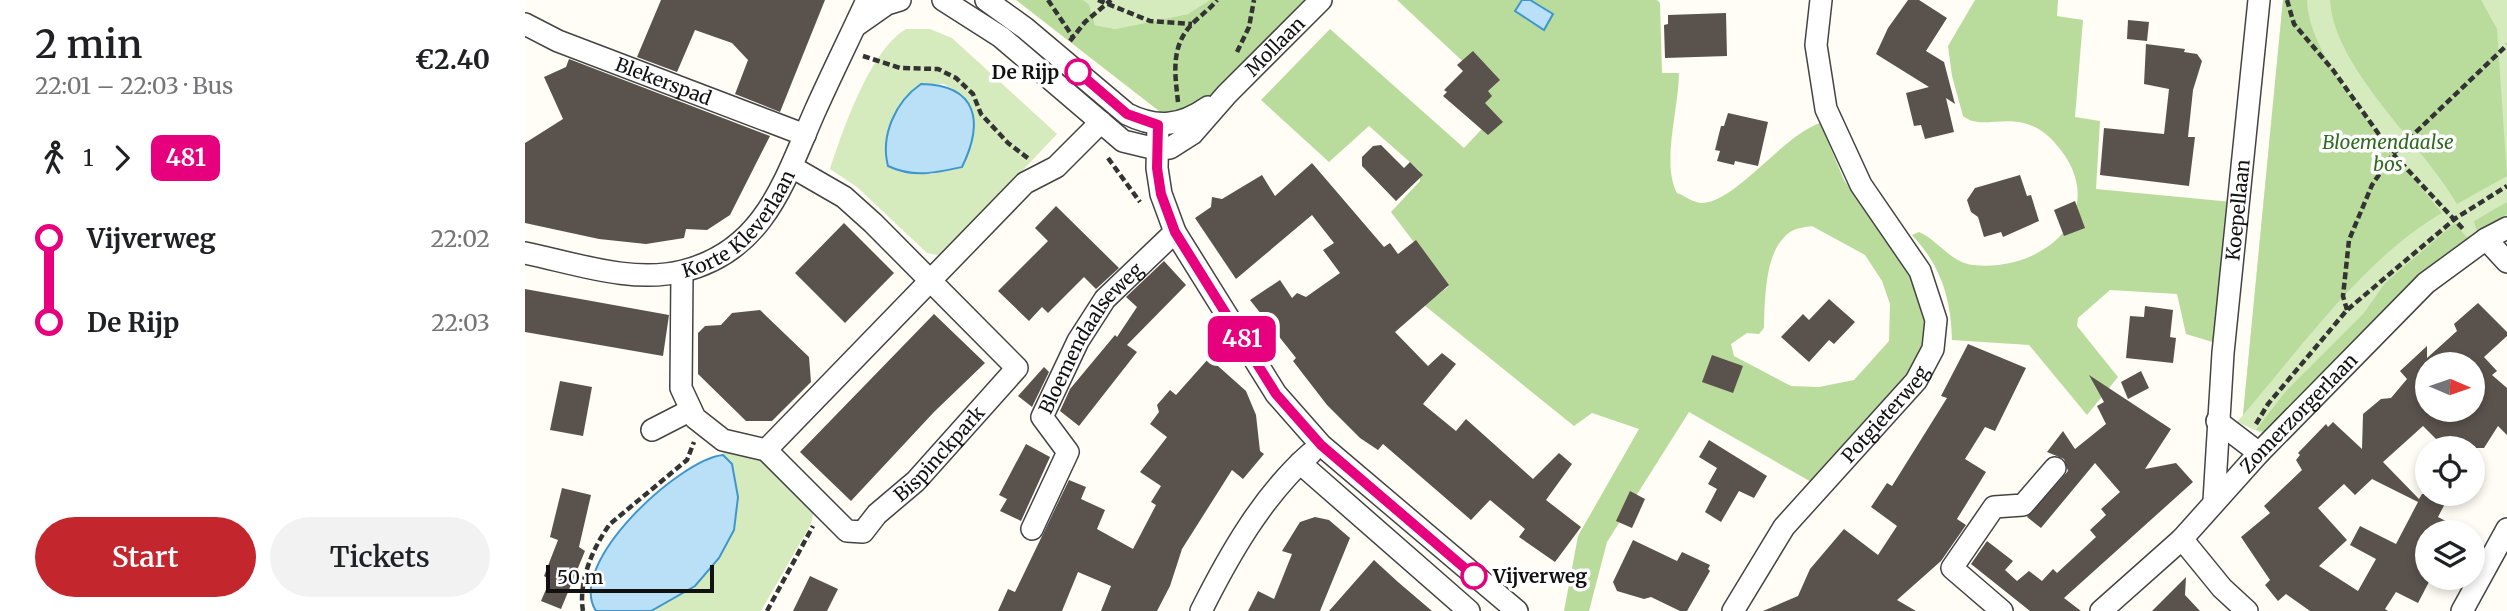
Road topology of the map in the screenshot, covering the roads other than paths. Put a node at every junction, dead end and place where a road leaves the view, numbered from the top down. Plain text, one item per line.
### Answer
1 (867, 0) edge
2 (900, 0) edge
3 (943, 0) edge
4 (986, 0) edge
5 (1321, 0) edge
6 (1821, 0) edge
7 (2259, 0) edge
8 (525, 24) edge
9 (857, 25) junction
10 (1227, 93) junction
11 (1163, 116) junction
12 (1101, 122) junction
13 (805, 135) junction
14 (1156, 149) junction
15 (792, 167) junction
16 (2507, 228) edge
17 (1175, 232) junction
18 (2486, 239) junction
19 (525, 253) edge
20 (2507, 262) edge
21 (682, 272) junction
22 (929, 282) junction
23 (694, 415) junction
24 (2217, 421) junction
25 (652, 430) dead end
26 (1321, 445) junction
27 (2252, 447) junction
28 (765, 450) junction
29 (1300, 463) junction
30 (2055, 468) dead end
31 (2214, 501) junction
32 (1032, 528) dead end
33 (2507, 529) edge
34 (2182, 539) junction
35 (1201, 611) edge
36 (1469, 611) edge
37 (1517, 611) edge
38 (1733, 611) edge
39 (2002, 611) edge
40 (2101, 611) edge
41 (2247, 611) edge
42 (2462, 611) edge

1 - 9 street, Korte Kleverlaan
2 - 9 street, Korte Kleverlaan
3 - 12 street
4 - 11 street
5 - 10 street, Mollaan
6 - 38 street, Potgieterweg
7 - 24 street, Koepellaan
8 - 13 street, Blekerspad
9 - 13 street, Korte Kleverlaan
10 - 11 street, Mollaan
10 - 14 street, Mollaan
11 - 14 street
12 - 14 street
12 - 22 street
13 - 15 street, Korte Kleverlaan
14 - 17 street
15 - 21 street, Korte Kleverlaan
15 - 22 street, Bispinckpark
16 - 18 street, Zomerzorgerlaan
17 - 26 street
17 - 32 street, Bloemendaalseweg
18 - 20 street
18 - 27 street, Zomerzorgerlaan
19 - 21 street, Korte Kleverlaan
21 - 23 street
22 - 28 street
22 - 28 street, Bispinckpark
23 - 25 street
23 - 28 street
24 - 27 street
24 - 31 street, Koepellaan
26 - 29 street
26 - 37 street
27 - 31 street, Zomerzorgerlaan
29 - 35 street
29 - 36 street
30 - 39 street
31 - 34 street, Zomerzorgerlaan
33 - 42 street
34 - 40 street, Zomerzorgerlaan
34 - 41 street

